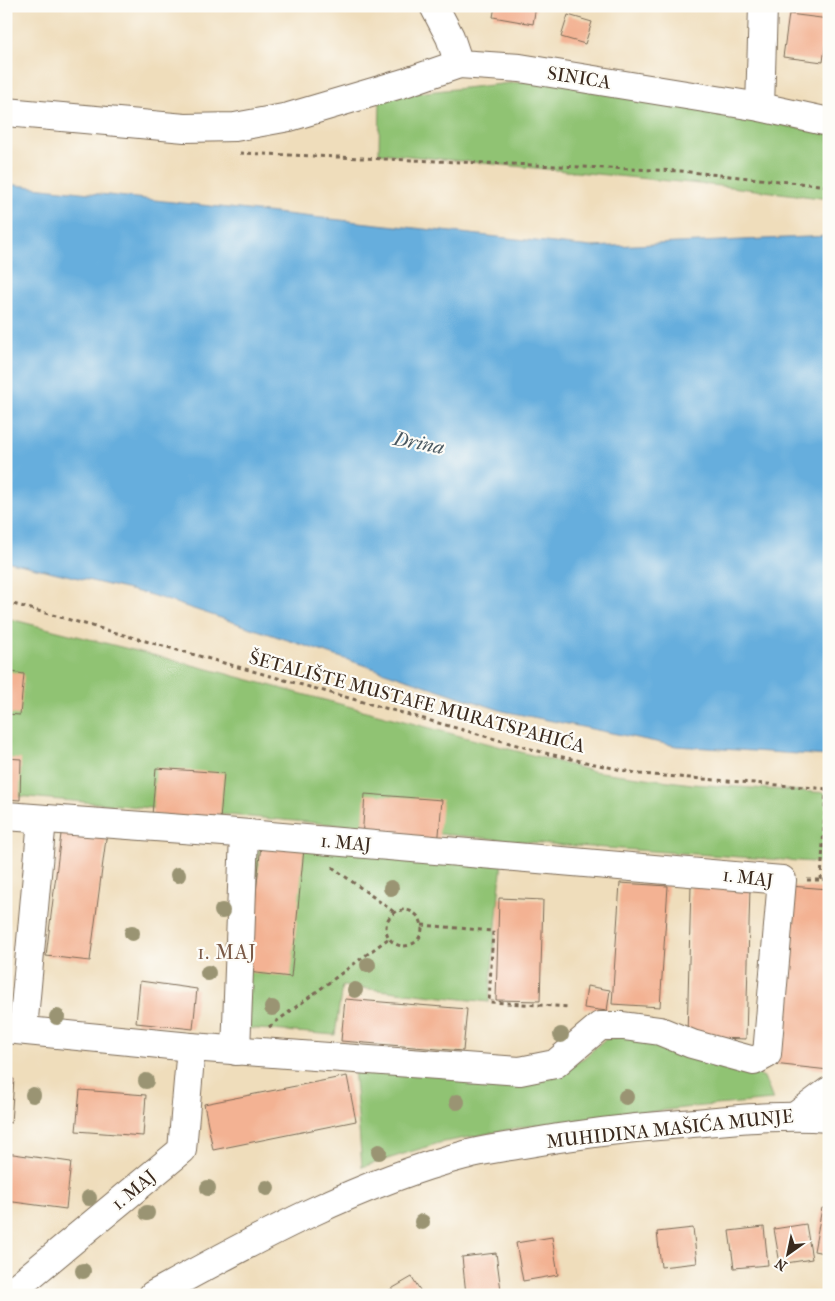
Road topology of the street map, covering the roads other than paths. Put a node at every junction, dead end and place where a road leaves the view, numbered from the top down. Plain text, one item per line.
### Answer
1 (434, 6) edge
2 (763, 6) edge
3 (459, 64) junction
4 (760, 106) junction
5 (6, 112) edge
6 (829, 122) edge
7 (6, 816) edge
8 (42, 819) junction
9 (244, 834) junction
10 (14, 1030) edge
11 (191, 1047) junction
12 (236, 1051) junction
13 (829, 1090) edge
14 (797, 1115) junction
15 (829, 1118) edge
16 (7, 1295) edge
17 (153, 1295) edge

1 - 3 street
2 - 4 street
3 - 4 street, SINICA
3 - 5 street
4 - 6 street, SINICA
7 - 8 street, 1. MAJ
8 - 9 street, 1. MAJ
8 - 10 street
9 - 12 street
9 - 12 street, 1. MAJ
10 - 11 street, 1. MAJ
11 - 12 street, 1. MAJ
11 - 16 street, 1. MAJ
13 - 14 street
14 - 15 street, MUHIDINA MAŠIĆA MUNJE
14 - 17 street, MUHIDINA MAŠIĆA MUNJE

